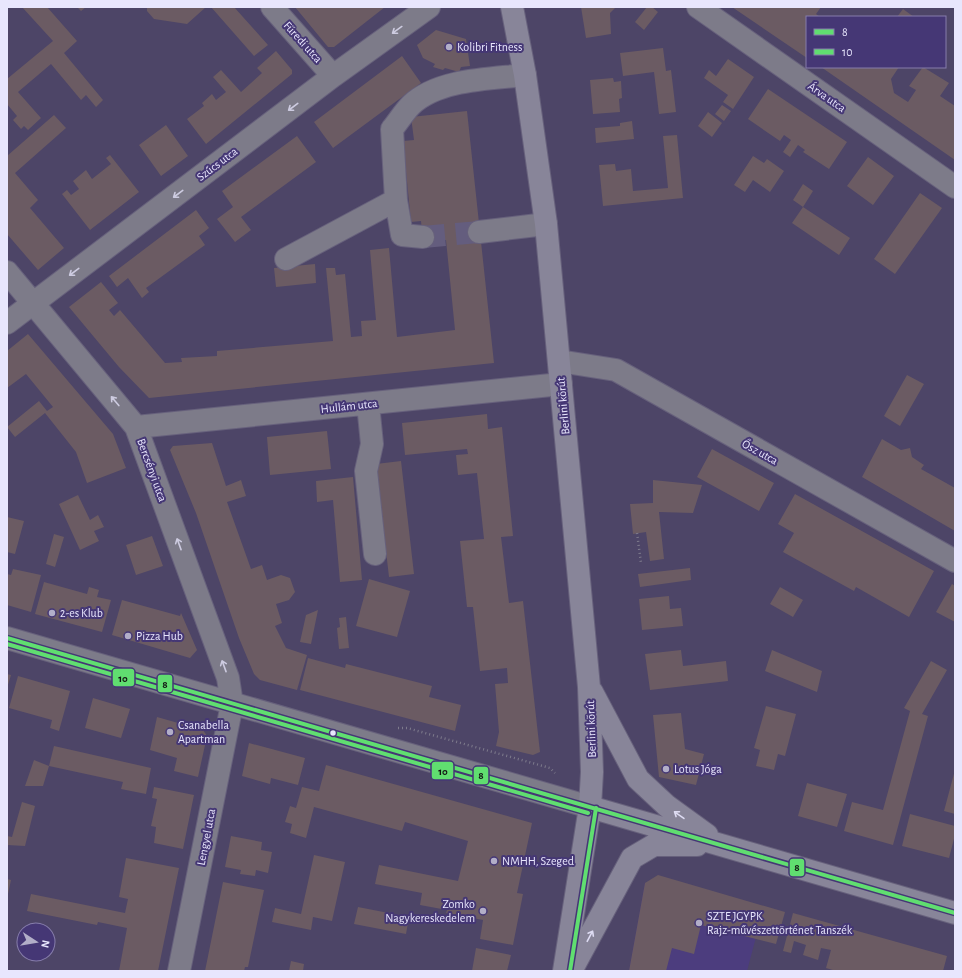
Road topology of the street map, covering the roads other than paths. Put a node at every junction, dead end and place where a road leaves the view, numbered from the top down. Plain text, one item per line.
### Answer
1 (272, 7) edge
2 (429, 7) edge
3 (512, 7) edge
4 (698, 7) edge
5 (525, 75) junction
6 (333, 76) junction
7 (955, 187) edge
8 (396, 200) junction
9 (546, 224) junction
10 (479, 232) tunnel mouth
11 (423, 237) tunnel mouth
12 (286, 258) dead end
13 (7, 272) edge
14 (34, 303) junction
15 (7, 323) edge
16 (559, 361) junction
17 (561, 384) junction
18 (368, 404) junction
19 (136, 427) junction
20 (375, 554) dead end
21 (955, 561) edge
22 (7, 638) edge
23 (589, 687) junction
24 (232, 704) junction
25 (590, 807) junction
26 (722, 845) junction
27 (955, 913) edge
28 (179, 971) edge
29 (564, 971) edge
30 (571, 971) edge

1 - 6 street, Füredi utca
2 -> 6 street, Szűcs utca
3 - 5 main road, Berlini körút
4 - 7 street, Árva utca
5 - 8 street
5 - 9 main road, Berlini körút
6 -> 14 street, Szűcs utca
8 - 11 street
8 - 12 street
9 - 10 street
9 - 16 main road, Berlini körút
13 - 14 street, Bercsényi utca
14 - 15 street, Szűcs utca
19 -> 14 street, Bercsényi utca
16 - 17 main road, Berlini körút
16 - 21 street, Ősz utca
17 - 18 street, Hullám utca
17 - 23 main road, Berlini körút
18 - 19 street, Hullám utca
18 - 20 street
24 -> 19 street, Bercsényi utca
22 - 24 street
23 - 25 main road, Berlini körút
26 -> 23 main road
24 - 25 street
24 - 28 street, Lengyel utca
25 - 26 main road
25 - 29 main road, Berlini körút
26 - 27 main road
30 -> 26 main road

